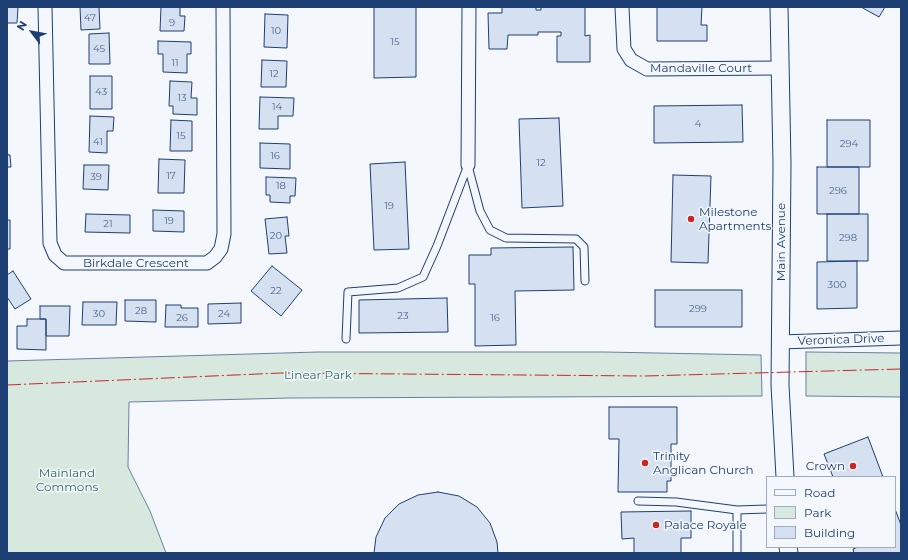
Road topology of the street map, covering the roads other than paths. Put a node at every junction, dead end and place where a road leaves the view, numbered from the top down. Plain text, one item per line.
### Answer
1 (46, 7) edge
2 (223, 7) edge
3 (469, 7) edge
4 (622, 7) edge
5 (779, 7) edge
6 (780, 68) junction
7 (468, 165) junction
8 (585, 281) dead end
9 (901, 338) edge
10 (346, 339) dead end
11 (780, 342) junction
12 (785, 476) edge
13 (638, 501) dead end
14 (766, 509) edge
15 (737, 510) junction
16 (737, 553) edge

1 - 2 street, Birkdale Crescent
3 - 7 street
4 - 6 street, Mandaville Court
5 - 6 street, Main Avenue
6 - 11 street, Main Avenue
7 - 8 lane
7 - 10 lane
9 - 11 street, Veronica Drive
11 - 12 street, Main Avenue
13 - 15 lane
14 - 15 lane
15 - 16 lane

